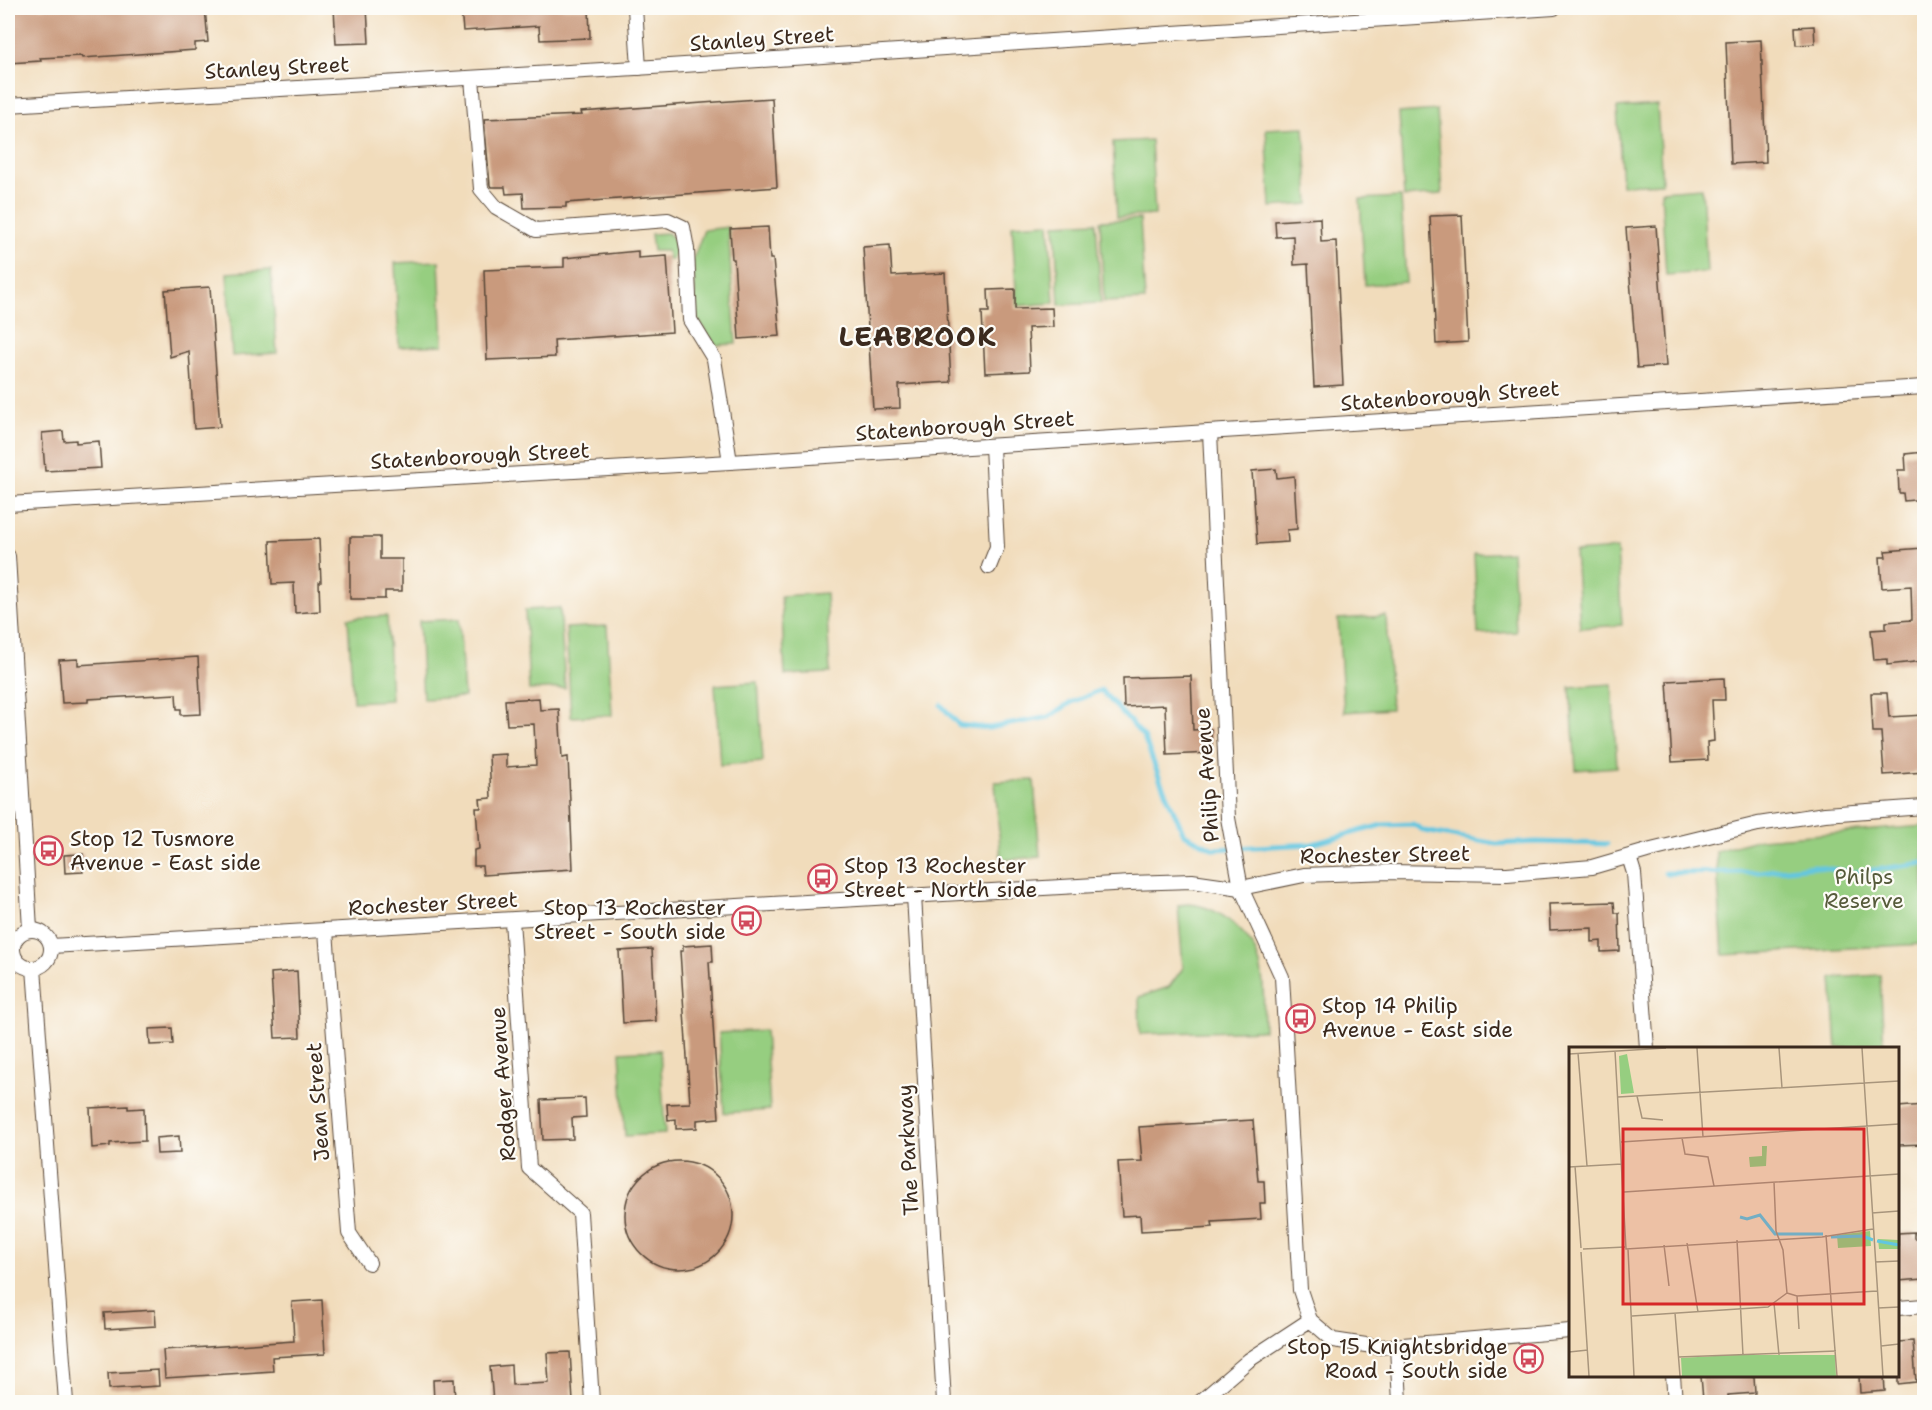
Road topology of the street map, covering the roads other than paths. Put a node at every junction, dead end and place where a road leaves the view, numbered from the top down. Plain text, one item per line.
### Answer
1 (635, 8) edge
2 (1554, 8) edge
3 (639, 68) junction
4 (472, 78) junction
5 (8, 105) edge
6 (1924, 387) edge
7 (1210, 432) junction
8 (992, 446) junction
9 (730, 462) junction
10 (8, 504) edge
11 (8, 556) edge
12 (989, 567) dead end
13 (1924, 807) edge
14 (1629, 857) junction
15 (1241, 888) junction
16 (914, 896) junction
17 (512, 920) junction
18 (30, 929) junction
19 (326, 931) junction
20 (51, 946) junction
21 (10, 952) edge
22 (34, 968) junction
23 (1647, 1047) edge
24 (369, 1263) dead end
25 (1924, 1306) edge
26 (1899, 1308) edge
27 (1310, 1320) junction
28 (1569, 1331) edge
29 (1397, 1347) junction
30 (1673, 1377) edge
31 (1208, 1400) edge
32 (66, 1402) edge
33 (592, 1402) edge
34 (944, 1402) edge
35 (1400, 1402) edge
36 (1675, 1402) edge

1 - 3 street
2 - 3 street, Stanley Street
3 - 4 street, Stanley Street
4 - 5 street, Stanley Street
4 - 9 street
6 - 7 street, Statenborough Street
7 - 8 street, Statenborough Street
7 - 15 street, Philip Avenue
8 - 9 street, Statenborough Street
8 - 12 street
9 - 10 street, Statenborough Street
11 - 18 street
13 - 14 street, Rochester Street
14 - 15 street, Rochester Street
14 - 23 street
15 - 16 street, Rochester Street
15 - 27 street, Philip Avenue
16 - 17 street, Rochester Street
16 - 34 street, The Parkway
17 - 19 street, Rochester Street
17 - 33 street, Rodger Avenue
18 - 20 street
18 - 21 street
19 - 20 street, Rochester Street
19 - 24 street, Jean Street
20 - 22 street
21 - 22 street
22 - 32 street
25 - 26 street
27 - 29 street
27 - 31 street
28 - 29 street
29 - 35 street
30 - 36 street

